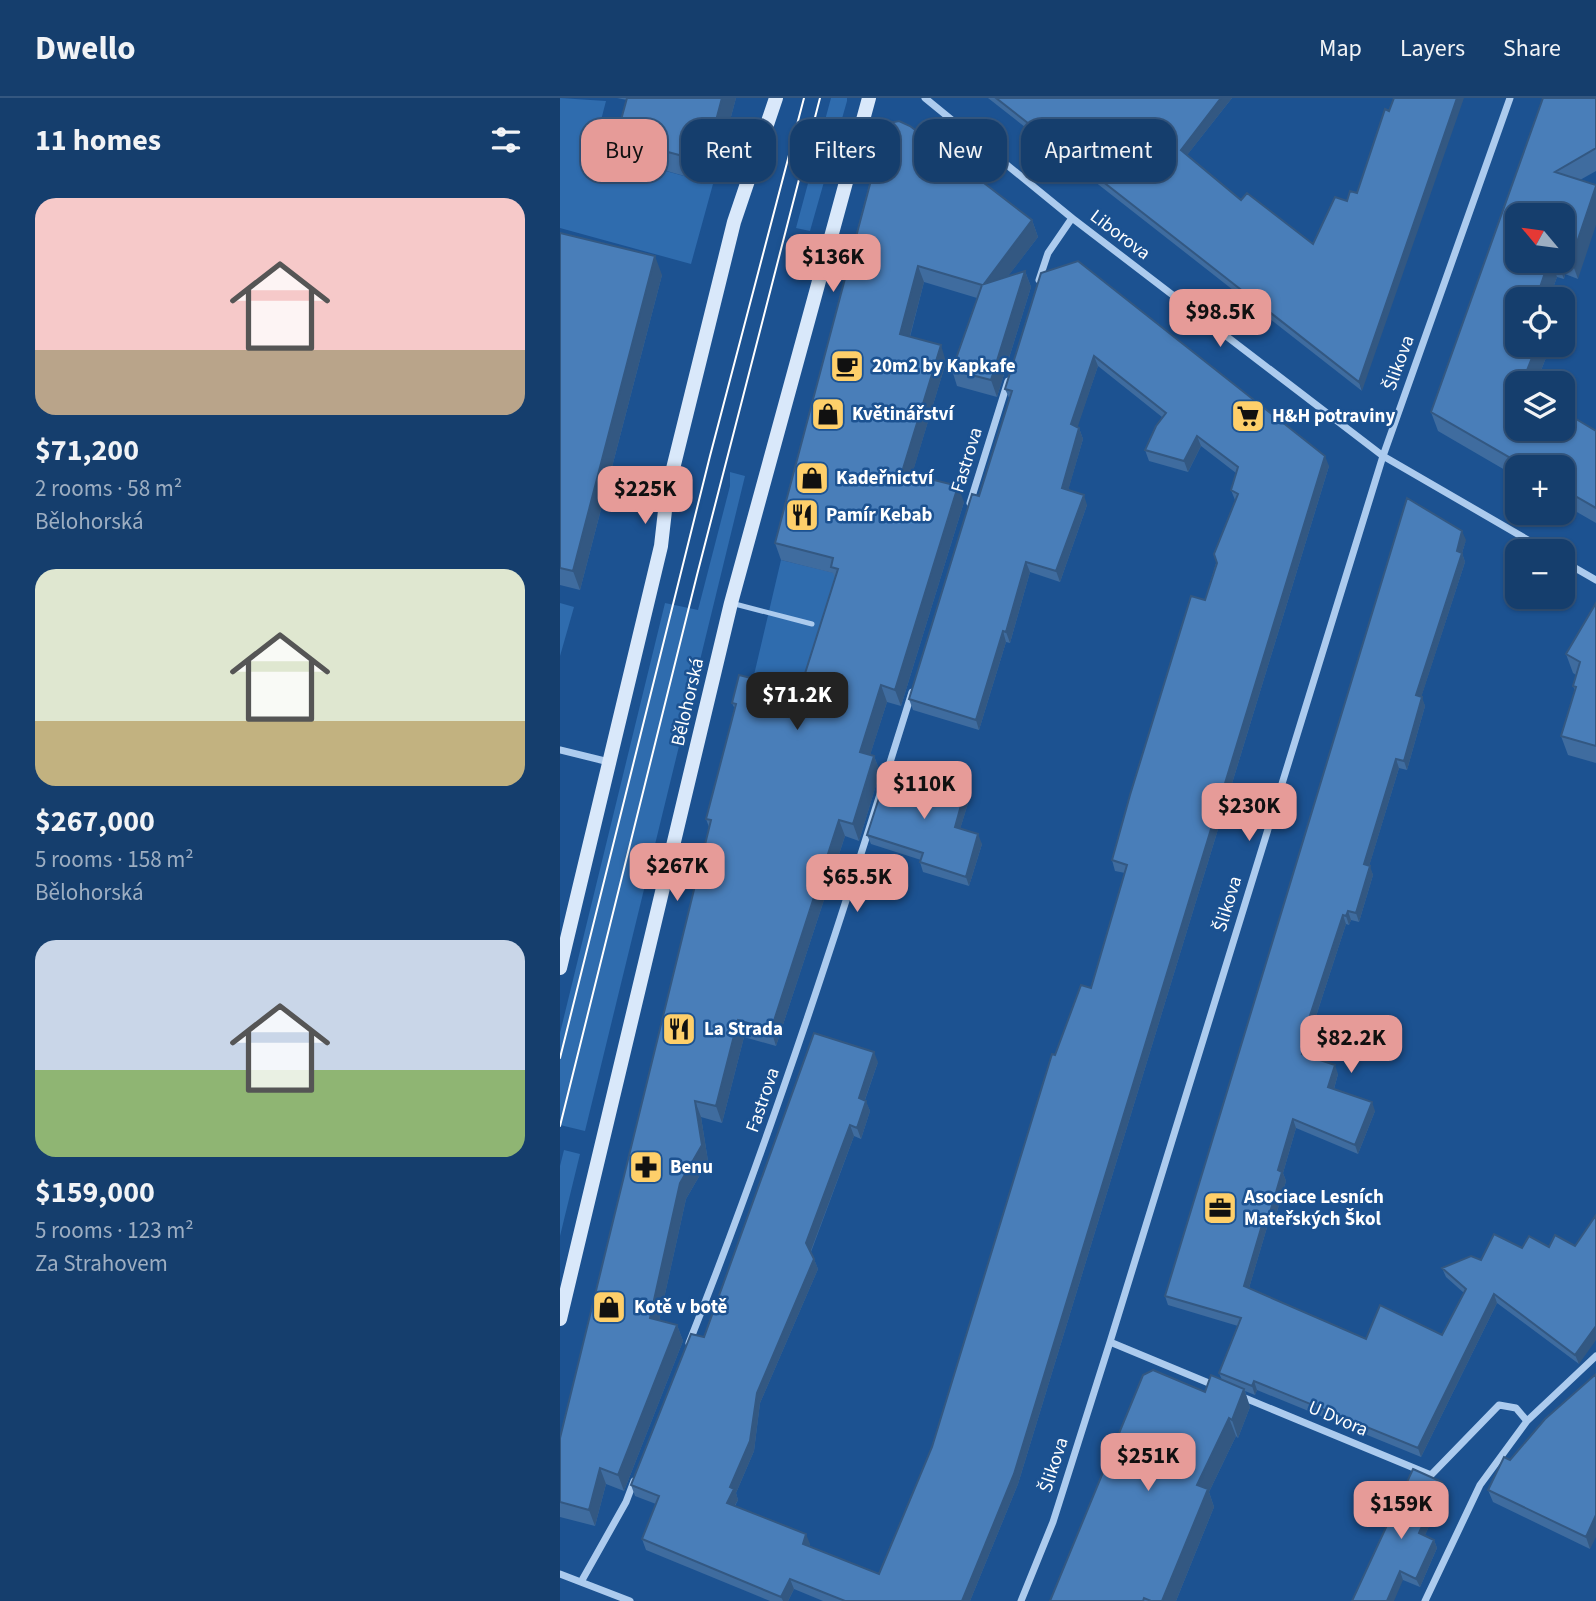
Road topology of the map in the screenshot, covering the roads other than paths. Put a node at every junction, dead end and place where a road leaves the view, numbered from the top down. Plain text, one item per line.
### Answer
1 (776, 98) edge
2 (869, 98) edge
3 (925, 98) edge
4 (1510, 98) edge
5 (1072, 218) junction
6 (1035, 292) edge
7 (1011, 371) edge
8 (1383, 456) junction
9 (966, 516) edge
10 (1526, 539) edge
11 (1575, 568) edge
12 (1596, 580) edge
13 (731, 603) junction
14 (812, 624) dead end
15 (913, 687) edge
16 (560, 750) edge
17 (609, 762) junction
18 (560, 968) edge
19 (560, 1319) edge
20 (1110, 1342) junction
21 (687, 1349) edge
22 (1596, 1356) edge
23 (1223, 1389) edge
24 (1236, 1394) edge
25 (1527, 1421) junction
26 (636, 1476) edge
27 (560, 1574) edge
28 (581, 1582) junction
29 (630, 1601) edge
30 (1021, 1601) edge
31 (1426, 1601) edge

1 - 17 street
2 - 13 street, Bělohorská
3 - 5 street, Liborova
4 - 8 street, Šlikova
5 - 6 street
5 - 8 street, Liborova
7 - 9 street, Fastrova
8 - 10 street, Liborova
8 - 20 street, Šlikova
11 - 12 street
13 - 14 lane
13 - 19 street, Bělohorská
15 - 21 street, Fastrova
16 - 17 street
17 - 18 street
20 - 23 street
20 - 30 street, Šlikova
22 - 25 street
24 - 25 street, U Dvora
25 - 31 street
26 - 28 street
27 - 28 street
28 - 29 street

